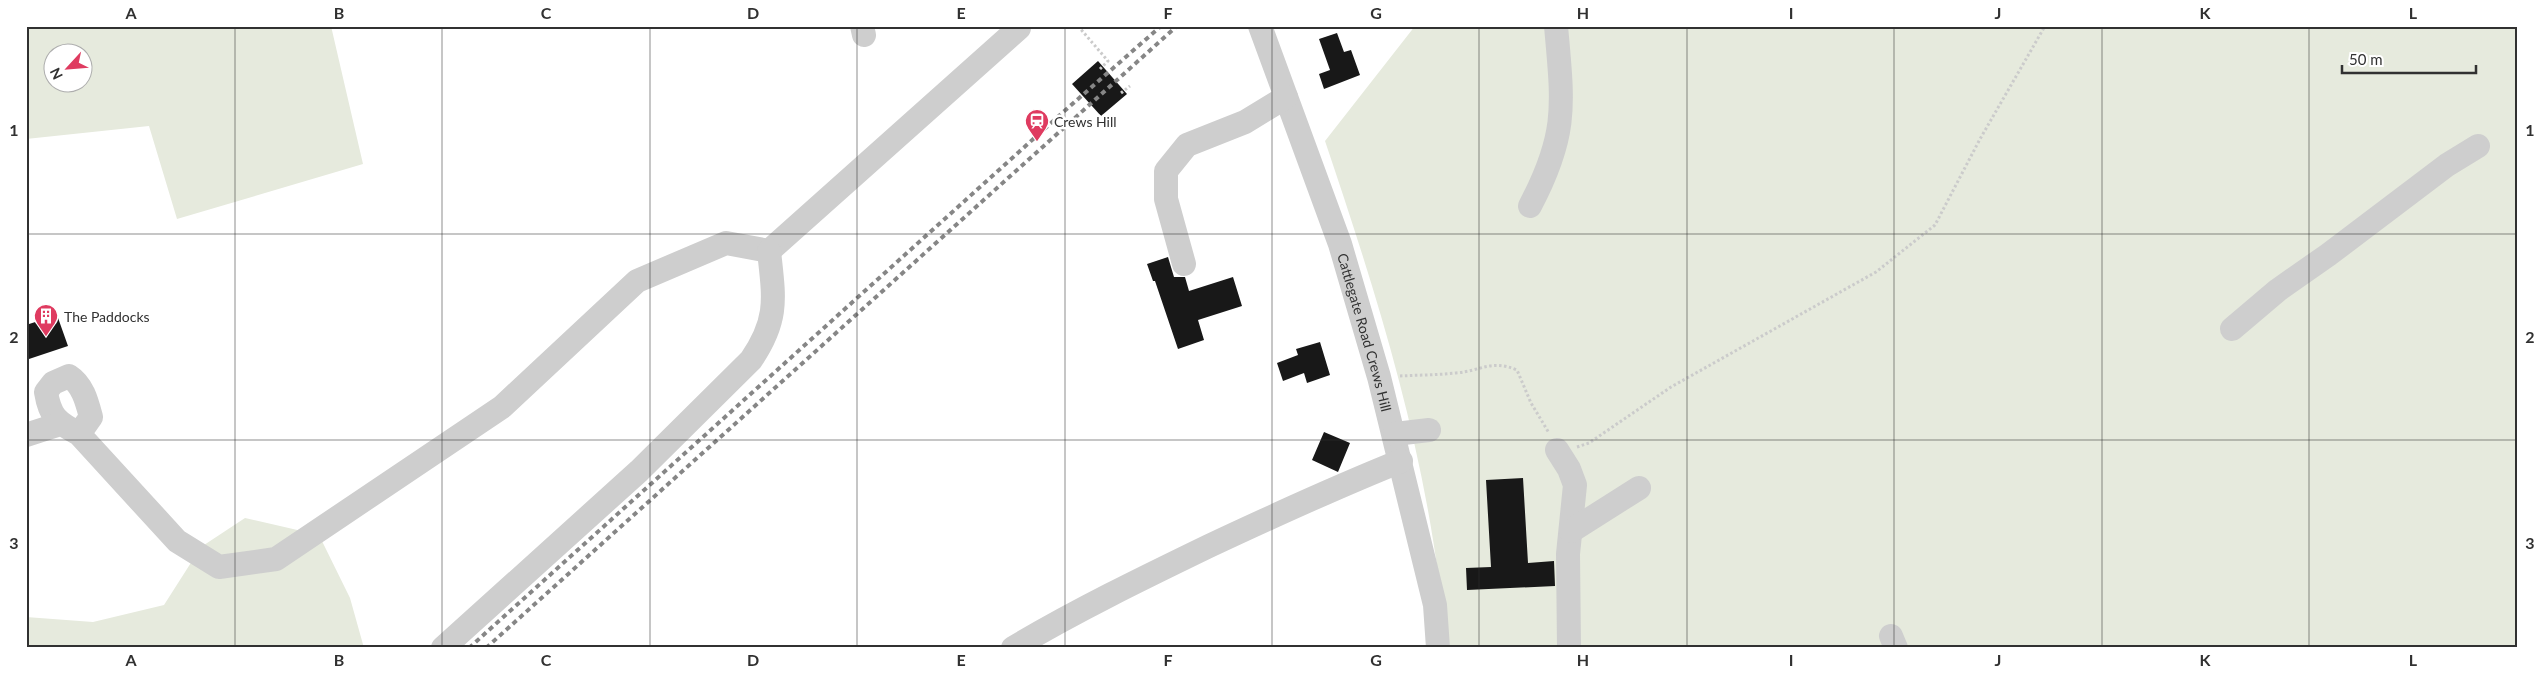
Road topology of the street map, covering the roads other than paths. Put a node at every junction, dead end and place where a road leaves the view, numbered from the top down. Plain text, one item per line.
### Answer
1 (1260, 26) edge
2 (1556, 26) edge
3 (1019, 28) dead end
4 (1286, 97) junction
5 (2478, 146) dead end
6 (1530, 206) dead end
7 (769, 251) junction
8 (1184, 264) dead end
9 (2232, 329) dead end
10 (1429, 430) dead end
11 (1395, 434) junction
12 (26, 435) edge
13 (1557, 450) road end
14 (1401, 461) junction
15 (1638, 488) dead end
16 (1571, 531) junction
17 (443, 648) edge
18 (1013, 648) edge
19 (1438, 648) edge
20 (1569, 648) edge

1 - 4 street, Cattlegate Road Crews Hill
2 - 6 street
3 - 7 street
4 - 8 street
4 - 11 street, Cattlegate Road Crews Hill
5 - 9 street
7 - 12 street
7 - 17 street
10 - 11 street
11 - 14 street, Cattlegate Road Crews Hill
13 - 16 street
14 - 18 street
14 - 19 street, Cattlegate Road Crews Hill
15 - 16 street
16 - 20 street

